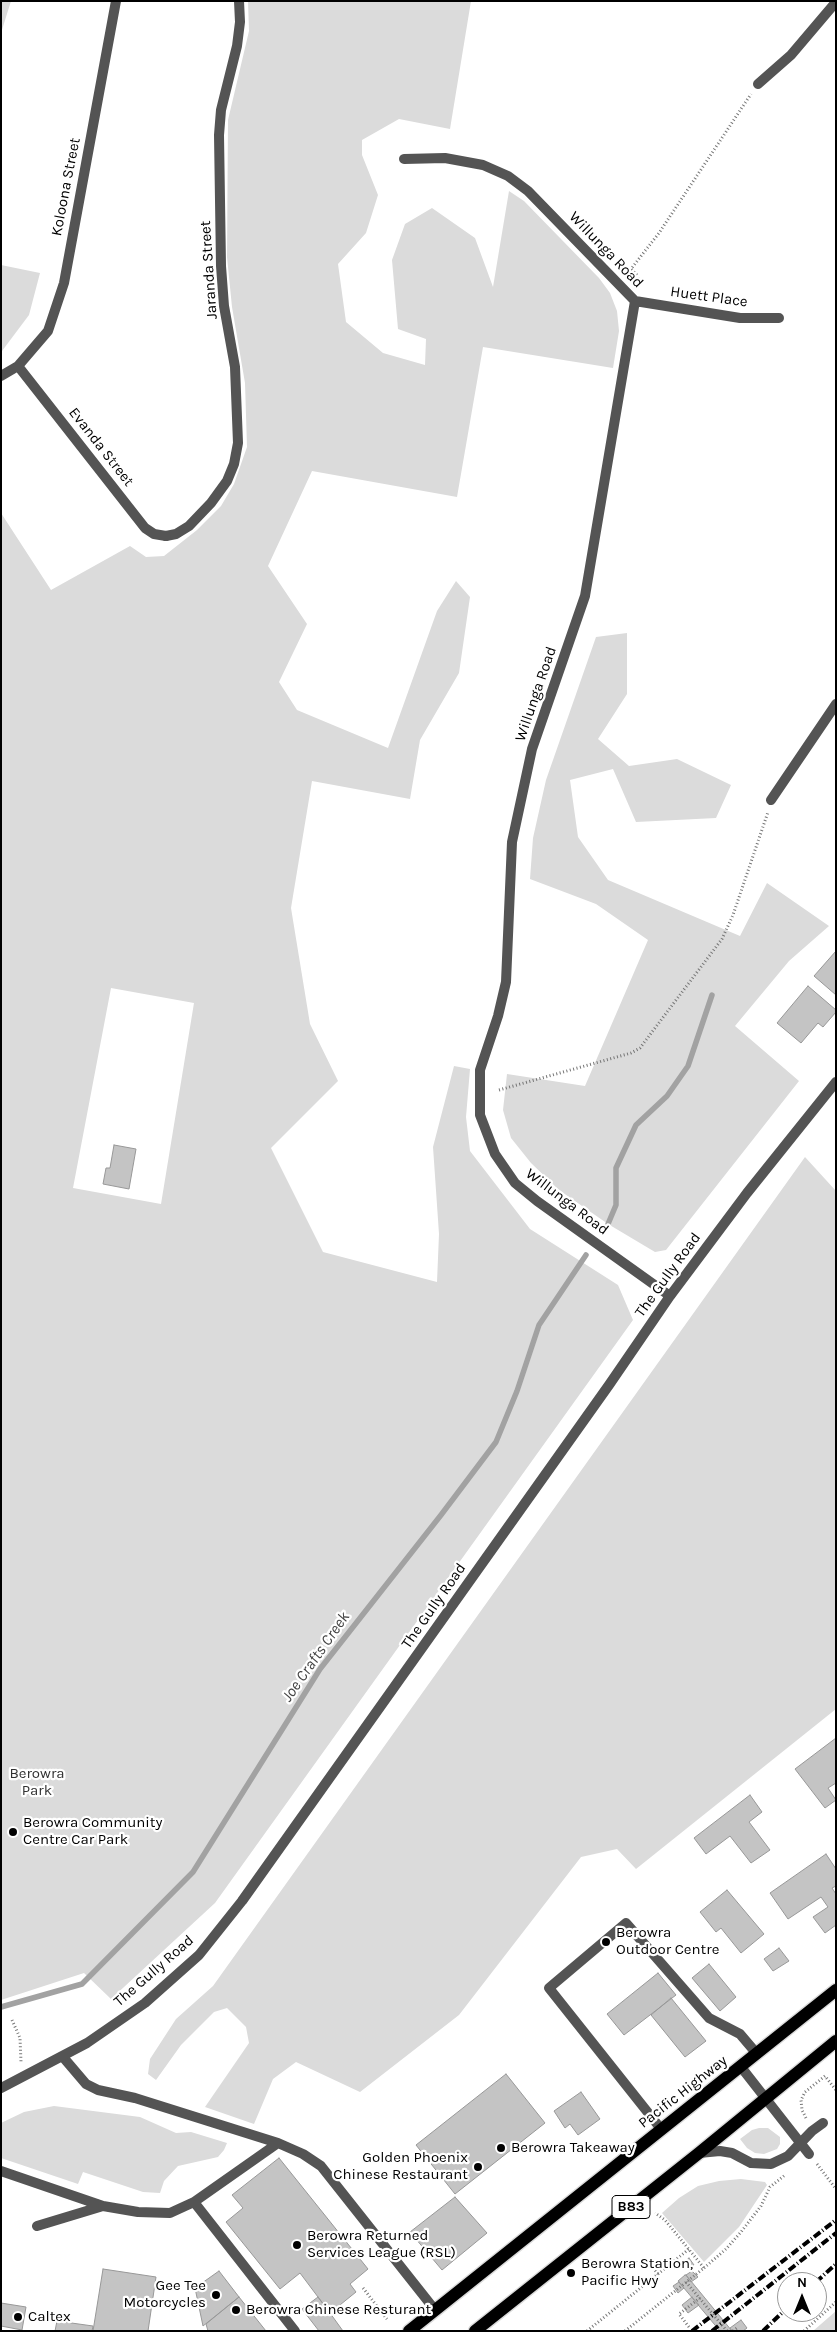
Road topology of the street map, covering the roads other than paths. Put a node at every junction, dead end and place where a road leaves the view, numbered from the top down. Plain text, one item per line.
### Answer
1 (116, 1) edge
2 (239, 1) edge
3 (836, 2) edge
4 (758, 84) road end
5 (404, 159) dead end
6 (636, 301) junction
7 (779, 318) dead end
8 (18, 366) junction
9 (1, 376) edge
10 (166, 536) joint
11 (836, 704) edge
12 (771, 800) road end
13 (836, 1082) edge
14 (670, 1296) junction
15 (836, 1990) edge
16 (836, 2040) edge
17 (757, 2054) junction
18 (63, 2057) junction
19 (740, 2068) junction
20 (1, 2088) edge
21 (766, 2099) junction
22 (823, 2123) dead end
23 (661, 2129) junction
24 (800, 2142) junction
25 (278, 2143) junction
26 (699, 2153) junction
27 (809, 2154) road end
28 (1, 2171) edge
29 (194, 2202) junction
30 (103, 2206) junction
31 (37, 2226) dead end
32 (435, 2310) junction
33 (295, 2331) edge
34 (409, 2331) edge
35 (475, 2331) edge

1 - 8 street, Koloona Street
2 - 10 street, Jaranda Street
3 - 4 street
5 - 6 street, Willunga Road
6 - 7 street, Huett Place
6 - 14 street, Willunga Road
8 - 9 street, Koloona Street
8 - 10 street, Evanda Street
11 - 12 street
13 - 14 street, The Gully Road
14 - 18 street, The Gully Road
15 - 17 main road, Pacific Highway / B83
16 - 21 main road, B83
17 - 19 main road, Pacific Highway / B83
17 - 23 street
18 - 20 street, The Gully Road
18 - 25 street
19 - 21 street
19 - 23 main road, Pacific Highway / B83
21 - 24 street
21 - 26 main road, B83
22 - 24 street
23 - 32 main road, Pacific Highway / B83
24 - 26 street
24 - 27 street
25 - 29 street
25 - 32 street
26 - 35 main road, B83
28 - 30 street
29 - 30 street
29 - 33 street
30 - 31 street
32 - 34 main road, Pacific Highway / B83

